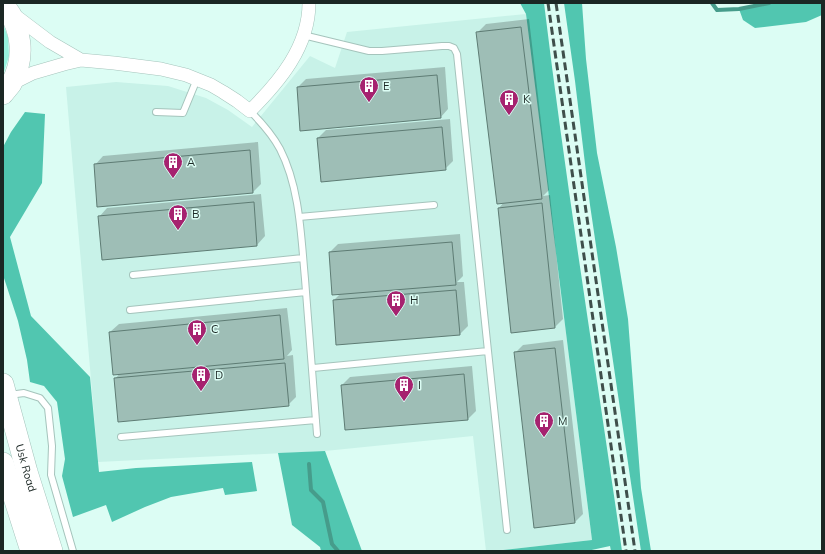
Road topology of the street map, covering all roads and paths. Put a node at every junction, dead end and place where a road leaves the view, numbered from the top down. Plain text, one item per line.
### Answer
1 (309, 3) edge
2 (6, 7) edge
3 (303, 35) junction
4 (81, 60) junction
5 (197, 79) junction
6 (7, 89) edge
7 (250, 111) junction
8 (156, 112) dead end
9 (434, 205) dead end
10 (299, 217) junction
11 (303, 258) junction
12 (133, 275) dead end
13 (306, 292) junction
14 (130, 310) dead end
15 (488, 352) junction
16 (313, 368) junction
17 (4, 390) edge
18 (316, 420) junction
19 (317, 434) dead end
20 (121, 437) dead end
21 (3, 463) edge
22 (507, 530) dead end
23 (31, 551) edge
24 (52, 551) edge
25 (73, 551) edge

1 - 3 street
2 - 4 street
2 - 6 highway
3 - 7 street
3 - 15 lane
4 - 5 street
4 - 6 street
5 - 7 street
5 - 8 lane
7 - 10 lane
9 - 10 lane
10 - 11 lane
11 - 12 lane
11 - 13 lane
13 - 14 lane
13 - 16 lane
15 - 16 lane
15 - 22 lane
16 - 18 lane
17 - 24 highway, Usk Road
17 - 25 lane
18 - 19 lane
18 - 20 lane
21 - 23 highway, Usk Road

